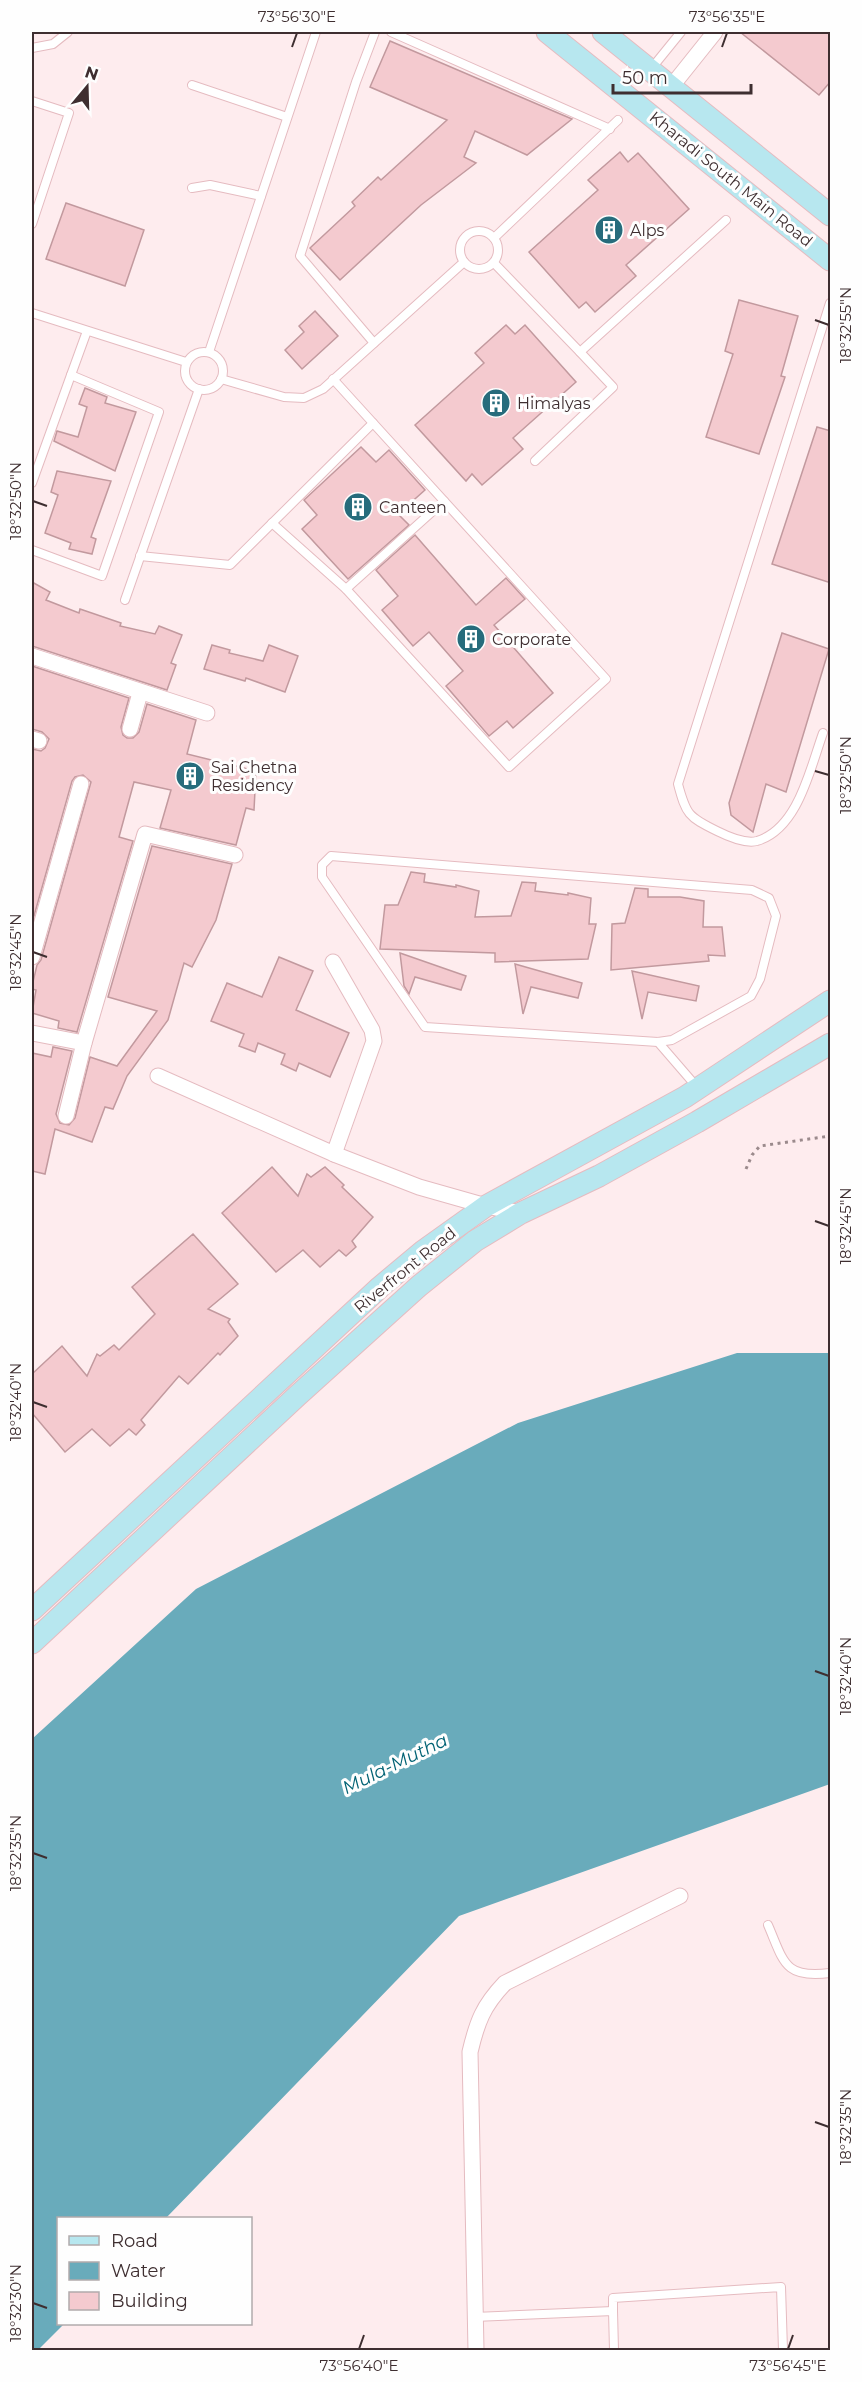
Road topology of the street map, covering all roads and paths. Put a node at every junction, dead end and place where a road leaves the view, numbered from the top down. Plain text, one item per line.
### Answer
1 (68, 32) edge
2 (316, 32) edge
3 (375, 32) edge
4 (391, 32) edge
5 (548, 32) edge
6 (603, 32) edge
7 (681, 32) edge
8 (714, 32) edge
9 (32, 48) edge
10 (650, 70) junction
11 (192, 85) dead end
12 (671, 87) junction
13 (32, 101) edge
14 (287, 117) junction
15 (618, 120) dead end
16 (610, 129) junction
17 (192, 188) dead end
18 (261, 196) junction
19 (831, 215) edge
20 (726, 220) dead end
21 (32, 224) edge
22 (494, 238) junction
23 (831, 260) edge
24 (464, 262) junction
25 (494, 263) junction
26 (831, 303) edge
27 (32, 313) edge
28 (87, 330) junction
29 (374, 343) junction
30 (209, 352) junction
31 (580, 352) junction
32 (186, 362) junction
33 (71, 375) junction
34 (221, 379) junction
35 (333, 380) junction
36 (198, 389) junction
37 (373, 423) junction
38 (535, 460) dead end
39 (32, 483) edge
40 (444, 501) junction
41 (272, 524) junction
42 (32, 550) edge
43 (140, 556) junction
44 (346, 589) junction
45 (125, 600) dead end
46 (32, 656) edge
47 (140, 693) junction
48 (207, 713) dead end
49 (130, 729) dead end
50 (823, 734) dead end
51 (81, 784) dead end
52 (235, 855) dead end
53 (32, 957) edge
54 (333, 962) dead end
55 (831, 1001) edge
56 (32, 1033) edge
57 (84, 1042) junction
58 (658, 1042) junction
59 (831, 1044) edge
60 (158, 1076) dead end
61 (698, 1088) junction
62 (66, 1116) dead end
63 (831, 1136) edge
64 (334, 1154) junction
65 (746, 1169) dead end
66 (486, 1206) junction
67 (521, 1213) junction
68 (32, 1611) edge
69 (32, 1644) edge
70 (680, 1896) dead end
71 (768, 1925) dead end
72 (831, 1973) edge
73 (613, 2311) junction
74 (474, 2317) junction
75 (476, 2350) edge
76 (614, 2350) edge
77 (783, 2350) edge

1 - 9 lane
2 - 14 lane
3 - 29 lane
4 - 16 lane
5 - 23 street, Kharadi South Main Road
6 - 10 street, Kharadi South Main Road
7 - 10 lane
8 - 12 street
10 - 12 street, Kharadi South Main Road
11 - 14 lane
12 - 19 street, Kharadi South Main Road
13 - 21 lane
14 - 18 lane
15 - 16 lane
16 - 22 lane
17 - 18 lane
18 - 30 lane
20 - 31 lane
22 - 24 lane
22 - 25 lane
24 - 25 lane
24 - 29 lane
25 - 31 lane
26 - 50 lane
27 - 28 lane
28 - 32 lane
28 - 33 lane
29 - 35 lane
30 - 32 lane
30 - 34 lane
31 - 38 lane
32 - 36 lane
33 - 39 lane
33 - 42 lane
34 - 35 lane
34 - 36 lane
35 - 37 lane
36 - 43 lane
37 - 40 lane
37 - 41 lane
40 - 44 lane
40 - 44 lane
41 - 43 lane
41 - 44 lane
43 - 45 lane
46 - 47 street
47 - 48 street
47 - 49 street
51 - 53 street
52 - 57 street
54 - 64 street
55 - 61 street, Riverfront Road
56 - 57 street
57 - 62 street
58 - 58 lane
58 - 61 lane
59 - 67 street, Riverfront Road
60 - 64 street
61 - 66 street, Riverfront Road
63 - 65 path
64 - 66 street
66 - 67 street
66 - 68 street, Riverfront Road
67 - 69 street, Riverfront Road
70 - 74 street
71 - 72 lane
73 - 74 lane
73 - 76 lane
73 - 77 lane
74 - 75 street

